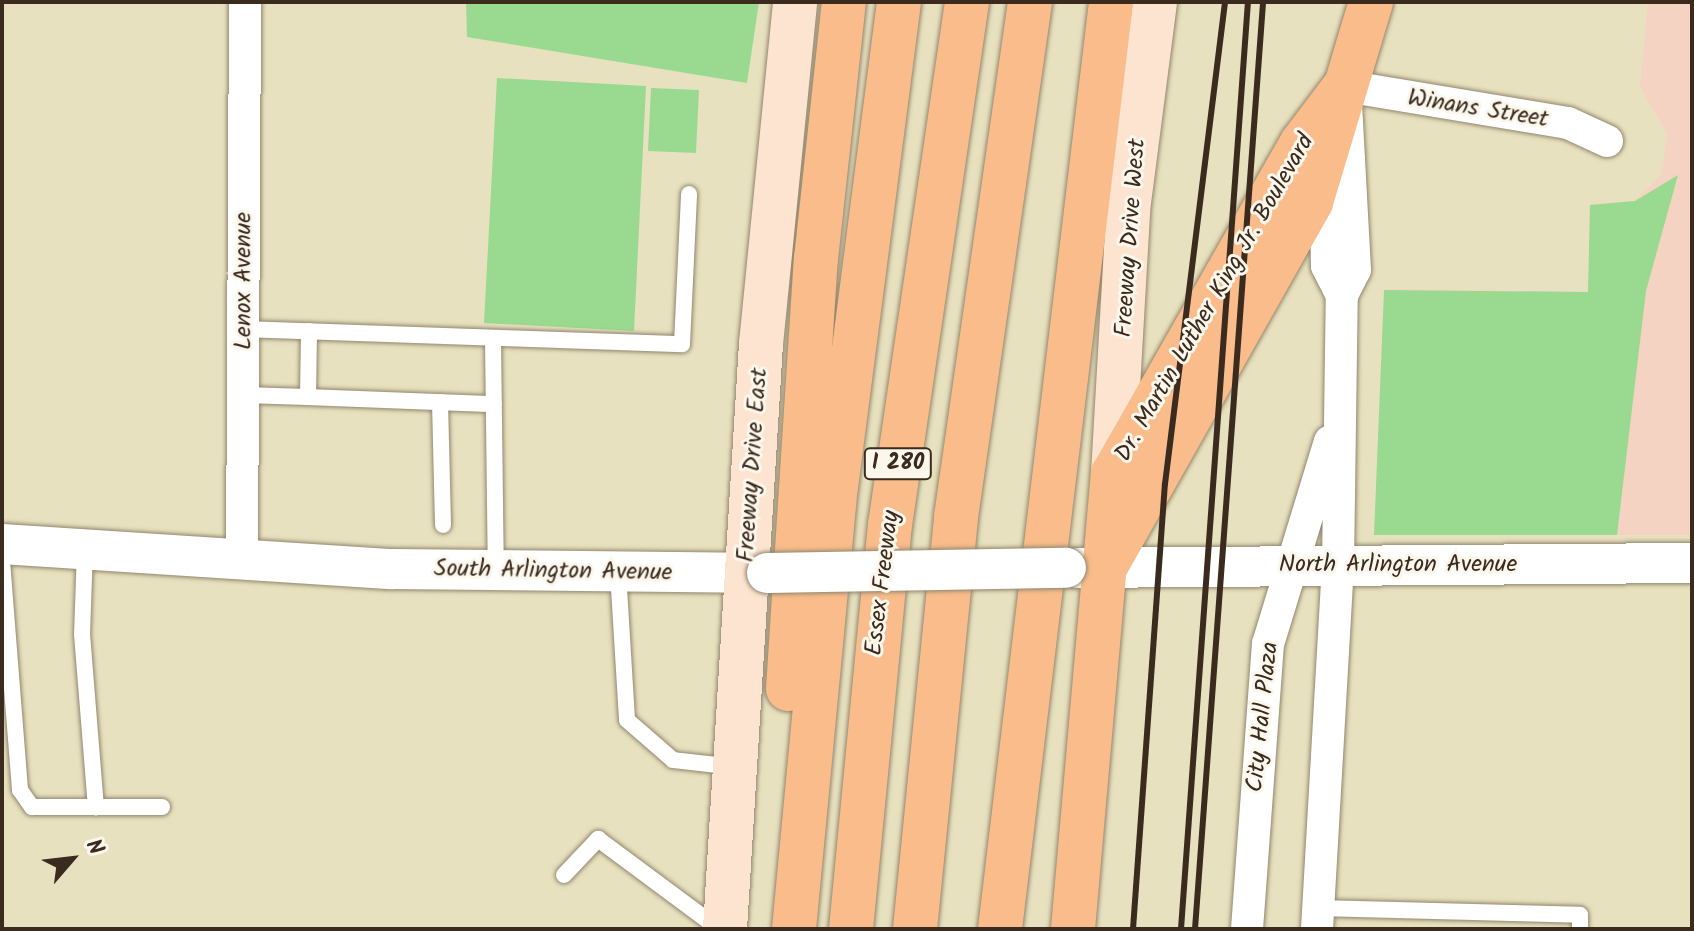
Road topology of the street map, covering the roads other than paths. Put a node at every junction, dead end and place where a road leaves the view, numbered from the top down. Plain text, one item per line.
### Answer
1 (245, 2) edge
2 (795, 2) edge
3 (844, 2) edge
4 (899, 2) edge
5 (967, 2) edge
6 (1030, 2) edge
7 (1111, 2) edge
8 (1155, 2) edge
9 (1371, 2) edge
10 (1345, 86) junction
11 (1607, 141) dead end
12 (1325, 166) junction
13 (689, 194) dead end
14 (1342, 295) junction
15 (243, 329) junction
16 (309, 331) junction
17 (493, 339) junction
18 (243, 395) junction
19 (308, 397) junction
20 (440, 402) junction
21 (494, 404) junction
22 (1338, 419) junction
23 (1113, 474) junction
24 (443, 525) dead end
25 (2, 544) edge
26 (85, 549) junction
27 (242, 560) junction
28 (2, 561) edge
29 (1692, 563) edge
30 (1287, 566) junction
31 (1338, 566) junction
32 (1085, 568) junction
33 (497, 571) junction
34 (618, 572) junction
35 (757, 573) junction
36 (735, 768) junction
37 (96, 807) junction
38 (162, 807) dead end
39 (564, 875) dead end
40 (1317, 918) edge
41 (719, 929) edge
42 (725, 929) edge
43 (775, 929) edge
44 (794, 929) edge
45 (851, 929) edge
46 (915, 929) edge
47 (1000, 929) edge
48 (1073, 929) edge
49 (1247, 929) edge
50 (1580, 929) edge

1 - 15 street, Lenox Avenue
2 - 35 main road, Freeway Drive East
3 - 43 main road
4 - 44 main road
5 - 45 main road, Essex Freeway / I 280
6 - 46 main road, I 280
7 - 47 main road
8 - 23 main road, Freeway Drive West
9 - 10 main road, Dr. Martin Luther King Jr. Boulevard
10 - 11 street, Winans Street
10 - 12 main road, Dr. Martin Luther King Jr. Boulevard
10 - 14 street, City Hall Plaza
10 - 23 main road, Dr. Martin Luther King Jr. Boulevard
12 - 14 street, City Hall Plaza
12 - 32 main road, Dr. Martin Luther King Jr. Boulevard
13 - 17 lane
14 - 22 street, City Hall Plaza
15 - 16 lane
15 - 18 street, Lenox Avenue
16 - 17 lane
16 - 19 lane
17 - 21 lane
18 - 19 lane
18 - 27 street, Lenox Avenue
19 - 20 lane
20 - 21 lane
20 - 24 lane
21 - 33 lane
22 - 30 street, City Hall Plaza
22 - 31 street, City Hall Plaza
23 - 32 main road, Dr. Martin Luther King Jr. Boulevard
25 - 26 street, South Arlington Avenue
26 - 27 street, South Arlington Avenue
26 - 37 lane
27 - 33 street, South Arlington Avenue
28 - 37 lane
29 - 31 street, North Arlington Avenue
30 - 31 street, North Arlington Avenue
30 - 32 street, North Arlington Avenue
30 - 49 street, City Hall Plaza
31 - 40 street, City Hall Plaza
32 - 35 street, South Arlington Avenue, bridge
32 - 48 main road, Dr. Martin Luther King Jr. Boulevard
33 - 34 street, South Arlington Avenue
34 - 35 street, South Arlington Avenue
34 - 36 lane
35 - 36 main road, Freeway Drive East
36 - 42 main road, Freeway Drive East
37 - 38 lane
39 - 41 lane
40 - 50 lane

